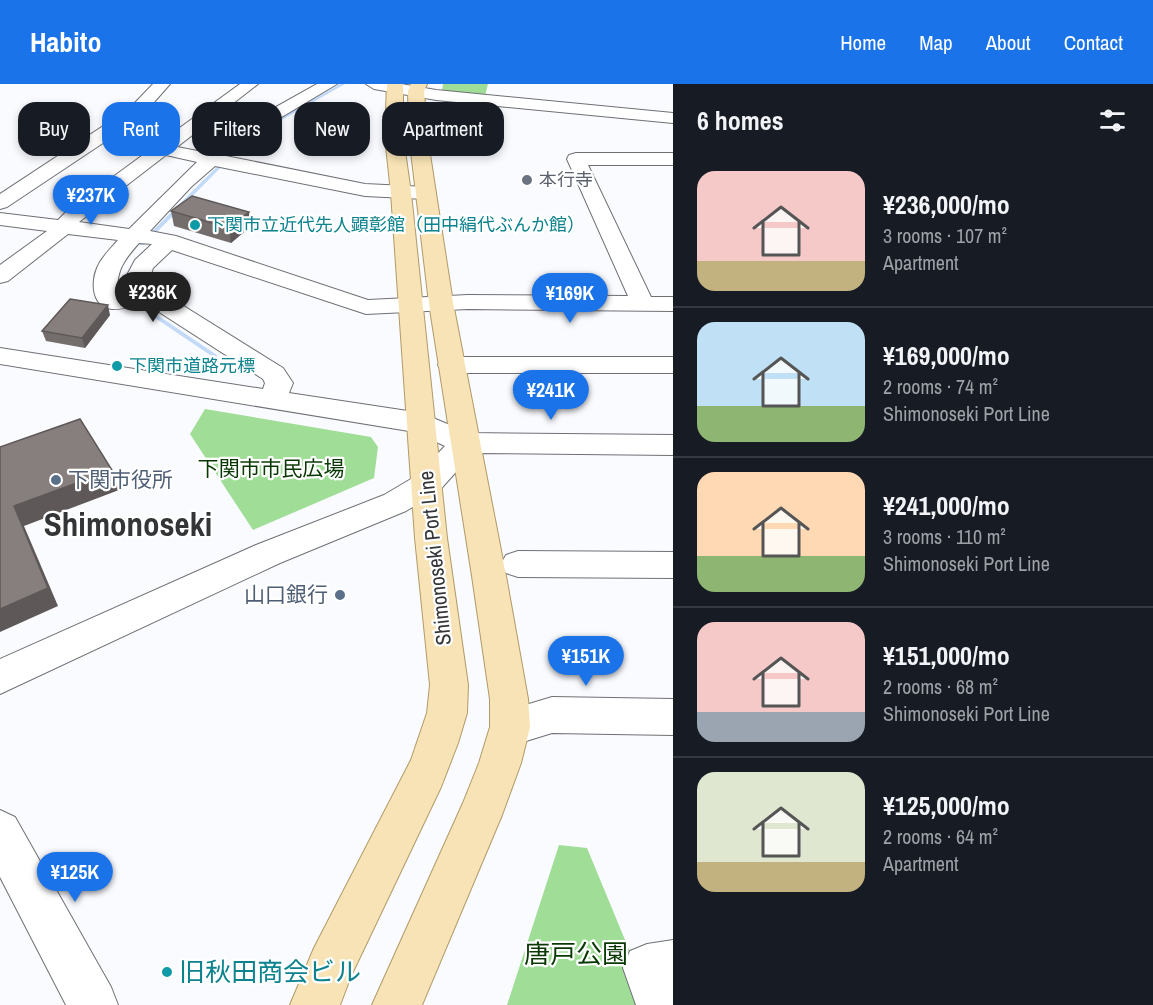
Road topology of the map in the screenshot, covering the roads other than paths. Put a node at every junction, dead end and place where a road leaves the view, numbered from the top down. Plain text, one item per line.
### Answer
1 (162, 84) edge
2 (244, 85) edge
3 (388, 86) edge
4 (335, 89) edge
5 (673, 118) edge
6 (180, 135) edge
7 (100, 137) joint
8 (180, 153) edge
9 (153, 156) edge
10 (673, 159) edge
11 (223, 161) junction
12 (414, 193) junction
13 (0, 203) edge
14 (0, 219) edge
15 (63, 227) junction
16 (151, 238) junction
17 (0, 276) edge
18 (148, 295) junction
19 (425, 304) junction
20 (643, 304) junction
21 (673, 304) edge
22 (243, 354) junction
23 (0, 356) edge
24 (451, 365) junction
25 (673, 365) edge
26 (200, 388) junction
27 (273, 400) junction
28 (421, 423) junction
29 (465, 444) junction
30 (673, 445) edge
31 (427, 484) junction
32 (518, 564) dead end
33 (673, 565) edge
34 (0, 677) edge
35 (673, 717) edge
36 (510, 727) junction
37 (0, 832) edge
38 (673, 964) edge
39 (93, 1005) edge
40 (315, 1005) edge
41 (397, 1005) edge
42 (661, 1005) edge

1 - 7 street
2 - 6 street
3 - 5 street
3 - 12 main road, Shimonoseki Port Line
4 - 11 street
4 - 11 street
7 - 13 street
8 - 11 street
9 - 15 street
10 - 20 street
11 - 12 street
11 - 16 street
12 - 19 main road, Shimonoseki Port Line
14 - 15 street
15 - 16 street
15 - 17 street
16 - 18 street
16 - 18 street
16 - 19 street
18 - 22 street
19 - 20 street
19 - 24 main road, Shimonoseki Port Line
19 - 28 main road, Shimonoseki Port Line
20 - 21 street
22 - 26 street
22 - 27 street
23 - 26 street
24 - 25 street
24 - 29 main road, Shimonoseki Port Line
26 - 27 street
27 - 28 street
28 - 29 street
28 - 31 main road, Shimonoseki Port Line
29 - 30 street
29 - 31 street
29 - 36 main road, Shimonoseki Port Line
31 - 34 street
31 - 40 main road, Shimonoseki Port Line
32 - 33 street
35 - 36 street
36 - 41 main road, Shimonoseki Port Line
37 - 39 street
38 - 42 street

